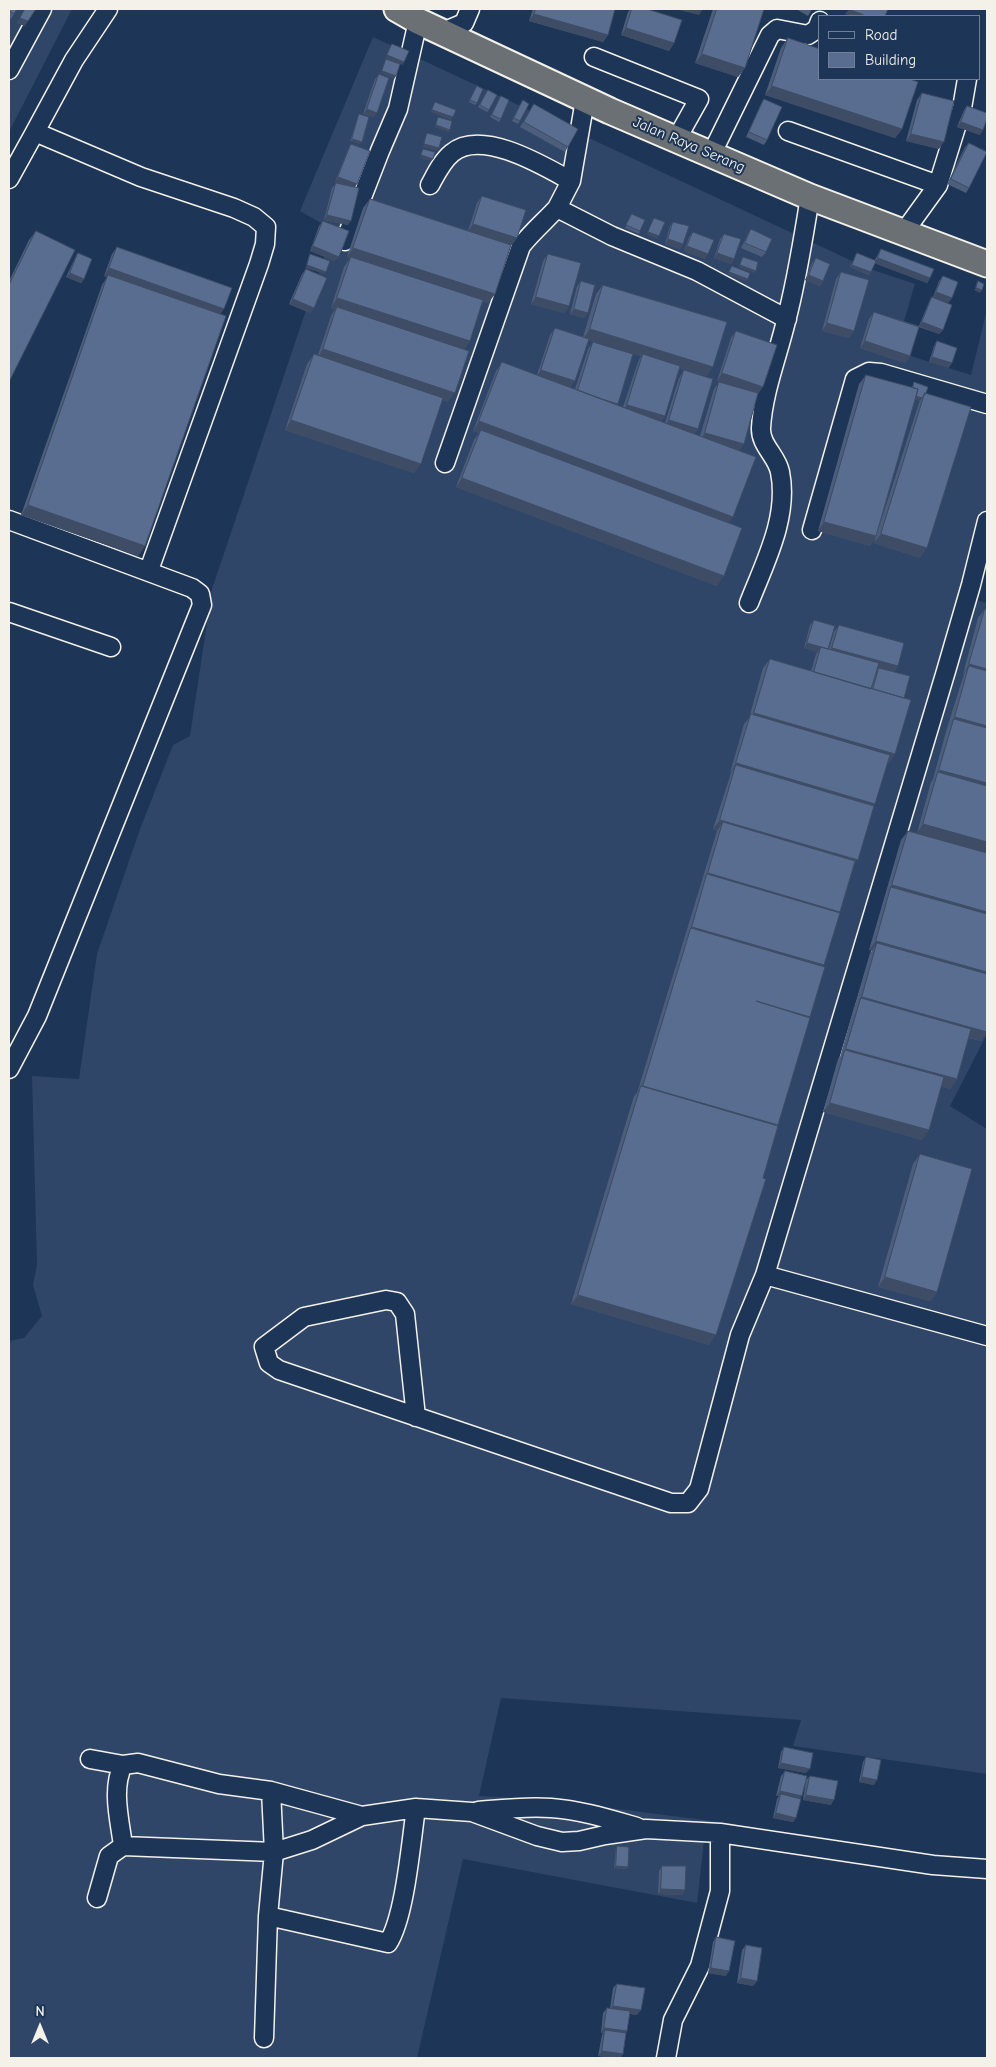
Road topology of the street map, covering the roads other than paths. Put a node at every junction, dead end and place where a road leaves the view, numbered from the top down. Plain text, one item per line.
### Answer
1 (42, 9) edge
2 (108, 9) edge
3 (470, 9) edge
4 (408, 15) edge
5 (818, 26) edge
6 (443, 32) junction
7 (594, 57) dead end
8 (9, 70) edge
9 (967, 80) edge
10 (585, 100) junction
11 (788, 131) dead end
12 (35, 132) junction
13 (676, 140) junction
14 (711, 155) junction
15 (9, 179) edge
16 (572, 181) junction
17 (938, 184) junction
18 (430, 185) dead end
19 (810, 198) junction
20 (557, 208) junction
21 (904, 232) junction
22 (345, 241) edge
23 (987, 264) edge
24 (787, 319) junction
25 (987, 404) edge
26 (445, 463) dead end
27 (9, 520) edge
28 (987, 521) edge
29 (812, 530) dead end
30 (149, 570) junction
31 (749, 604) dead end
32 (9, 612) edge
33 (110, 647) dead end
34 (9, 1069) edge
35 (764, 1275) junction
36 (987, 1336) edge
37 (416, 1417) junction
38 (90, 1760) dead end
39 (123, 1765) junction
40 (271, 1791) junction
41 (416, 1808) junction
42 (472, 1812) junction
43 (362, 1816) junction
44 (646, 1829) junction
45 (720, 1832) junction
46 (123, 1846) junction
47 (274, 1852) junction
48 (987, 1870) edge
49 (97, 1898) dead end
50 (268, 1916) junction
51 (264, 2038) dead end
52 (666, 2058) edge

1 - 8 street
2 - 12 street
3 - 6 street
4 - 6 highway, Jalan Raya Serang
4 - 22 street
5 - 14 street
6 - 10 highway, Jalan Raya Serang
7 - 13 street
9 - 17 street
10 - 13 highway, Jalan Raya Serang
10 - 16 street
11 - 17 street
12 - 15 street
12 - 30 street
13 - 14 highway, Jalan Raya Serang
14 - 19 highway, Jalan Raya Serang
16 - 18 street
16 - 20 street
17 - 21 street
19 - 21 highway, Jalan Raya Serang
19 - 24 street
20 - 24 street
20 - 26 street
21 - 23 highway, Jalan Raya Serang
24 - 31 street
25 - 29 street
27 - 30 street
28 - 35 street
30 - 34 street
32 - 33 street
35 - 36 street
35 - 37 street
37 - 37 street
38 - 39 street
39 - 40 street
39 - 46 street
40 - 43 street
40 - 47 street
41 - 42 street
41 - 43 street
41 - 50 street
42 - 44 street
42 - 44 street
43 - 47 street
44 - 45 street
45 - 48 street
45 - 52 street
46 - 47 street
46 - 49 street
47 - 50 street
50 - 51 street

